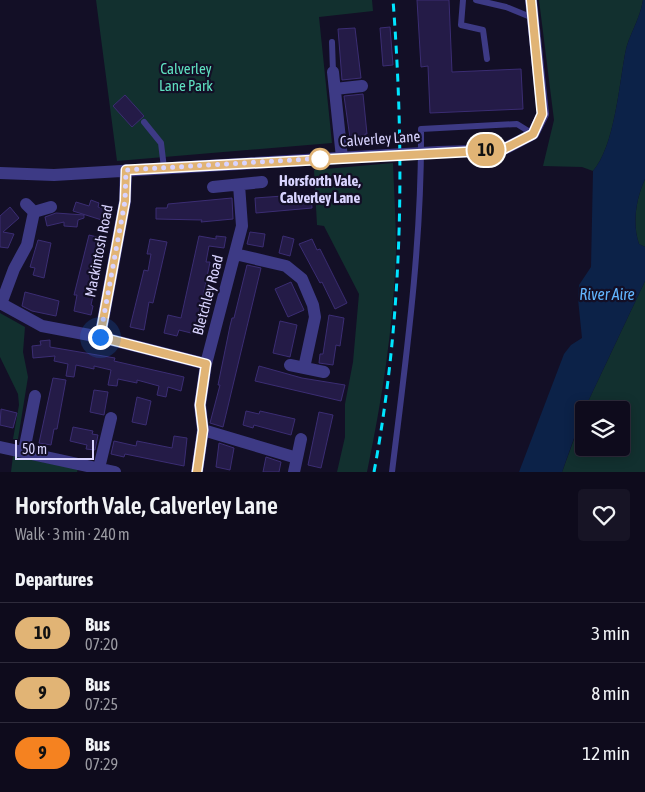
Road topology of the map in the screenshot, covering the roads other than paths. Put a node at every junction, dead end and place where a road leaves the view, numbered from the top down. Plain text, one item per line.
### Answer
1 (464, 0) edge
2 (476, 0) edge
3 (531, 0) edge
4 (533, 18) junction
5 (332, 42) dead end
6 (488, 59) dead end
7 (333, 72) joint
8 (362, 86) dead end
9 (335, 89) junction
10 (144, 122) dead end
11 (533, 134) junction
12 (342, 158) junction
13 (164, 168) junction
14 (126, 170) junction
15 (0, 173) edge
16 (262, 182) dead end
17 (239, 185) junction
18 (213, 187) dead end
19 (51, 207) dead end
20 (235, 254) junction
21 (0, 303) edge
22 (100, 337) junction
23 (206, 364) junction
24 (290, 365) dead end
25 (304, 368) junction
26 (324, 372) dead end
27 (35, 396) dead end
28 (111, 418) dead end
29 (203, 430) junction
30 (302, 439) dead end
31 (0, 449) edge
32 (24, 451) junction
33 (297, 458) junction
34 (82, 468) edge
35 (99, 468) junction
36 (115, 472) edge
37 (197, 472) edge
38 (294, 472) edge
39 (392, 472) edge

1 - 6 lane
2 - 4 lane
3 - 4 street
4 - 11 street
5 - 7 lane
7 - 9 street
8 - 9 street
9 - 12 street
10 - 13 lane
11 - 12 street, Calverley Lane, bridge
11 - 39 lane
12 - 13 street, Calverley Lane
13 - 14 street, Calverley Lane
14 - 15 street, Calverley Lane
14 - 22 street, Mackintosh Road
16 - 17 street
17 - 18 street
17 - 20 street, Bletchley Road
19 - 21 street
20 - 23 street, Bletchley Road
20 - 25 street
21 - 22 street
22 - 23 street
23 - 29 street, Bletchley Road
24 - 25 street
25 - 26 street
27 - 32 street
28 - 35 street
29 - 33 street
29 - 37 street, Bletchley Road
30 - 33 street
31 - 32 street
32 - 34 street
33 - 38 street
34 - 35 street
35 - 36 street

